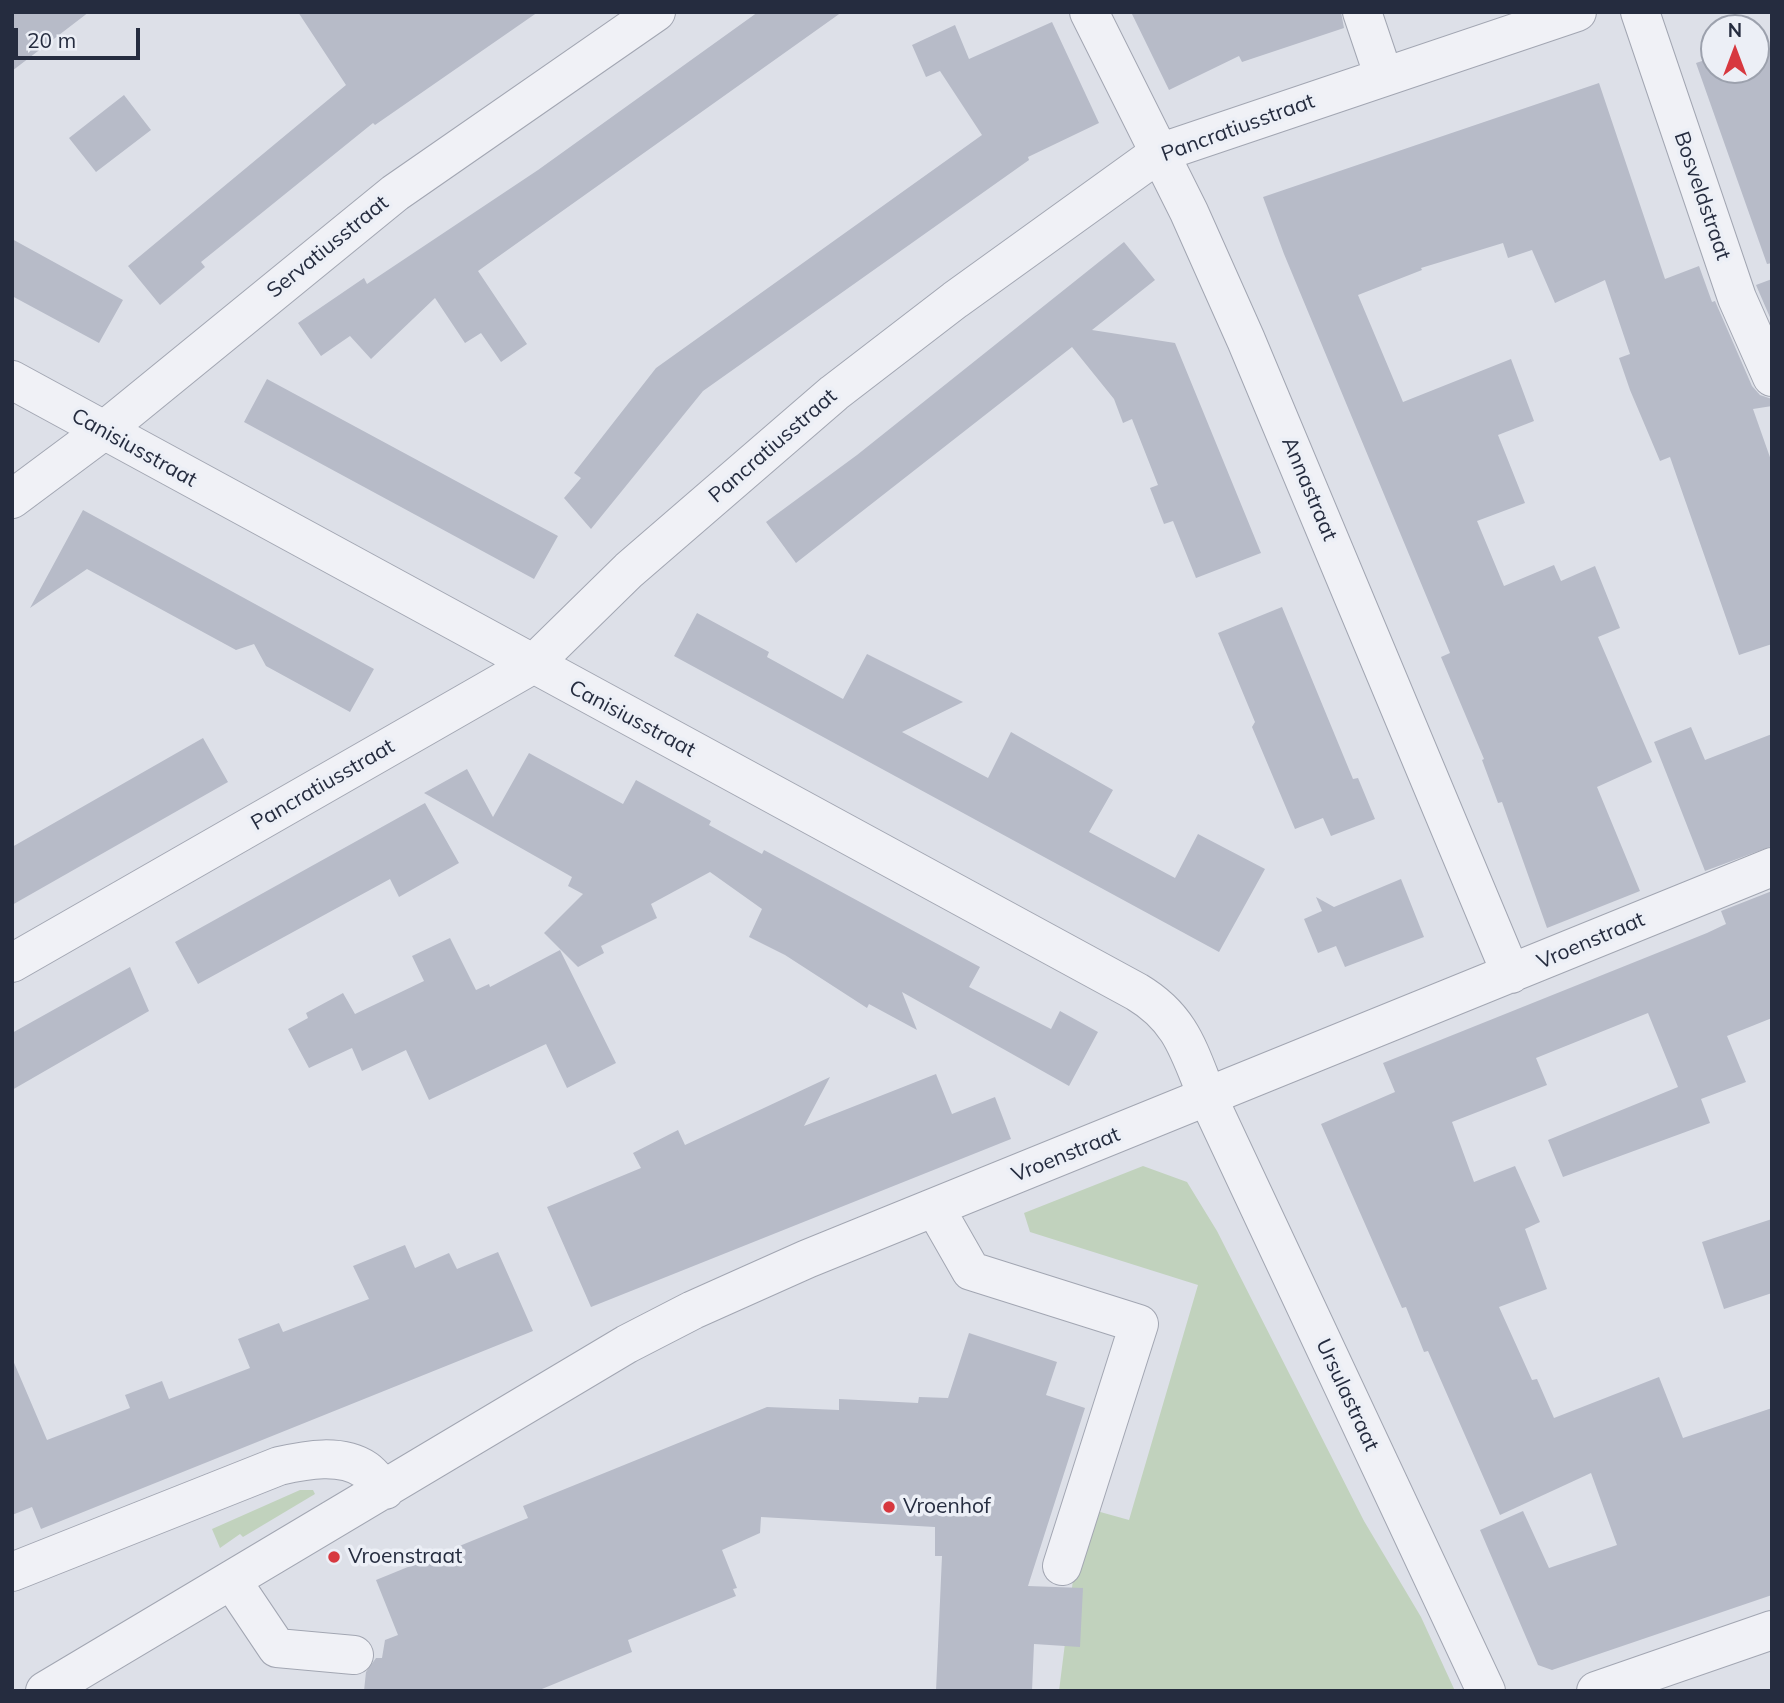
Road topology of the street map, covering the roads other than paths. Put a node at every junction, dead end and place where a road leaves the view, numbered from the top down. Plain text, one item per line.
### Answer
1 (656, 12) edge
2 (1089, 12) edge
3 (1362, 12) edge
4 (1577, 12) edge
5 (1640, 12) edge
6 (1384, 77) junction
7 (1159, 153) junction
8 (1772, 377) edge
9 (12, 380) edge
10 (102, 432) junction
11 (12, 499) edge
12 (532, 665) junction
13 (1772, 867) edge
14 (12, 963) edge
15 (1511, 974) junction
16 (1208, 1098) junction
17 (935, 1208) junction
18 (384, 1490) junction
19 (1062, 1566) dead end
20 (12, 1572) edge
21 (232, 1581) junction
22 (1772, 1630) edge
23 (354, 1655) dead end
24 (45, 1691) edge
25 (1486, 1691) edge
26 (1596, 1691) edge

1 - 10 street, Servatiusstraat
2 - 7 street, Annastraat
3 - 6 street
4 - 6 street, Pancratiusstraat
5 - 8 street, Bosveldstraat
6 - 7 street, Pancratiusstraat
7 - 12 street, Pancratiusstraat
7 - 15 street, Annastraat
9 - 10 street, Canisiusstraat
10 - 11 street, Servatiusstraat
10 - 12 street, Canisiusstraat
12 - 14 street, Pancratiusstraat
12 - 16 street, Canisiusstraat
13 - 15 street, Vroenstraat
15 - 16 street, Vroenstraat
16 - 17 street, Vroenstraat
16 - 25 street, Ursulastraat
17 - 18 street, Vroenstraat
17 - 19 street
18 - 20 street
18 - 21 street, Vroenstraat
21 - 23 street
21 - 24 street, Vroenstraat
22 - 26 street

